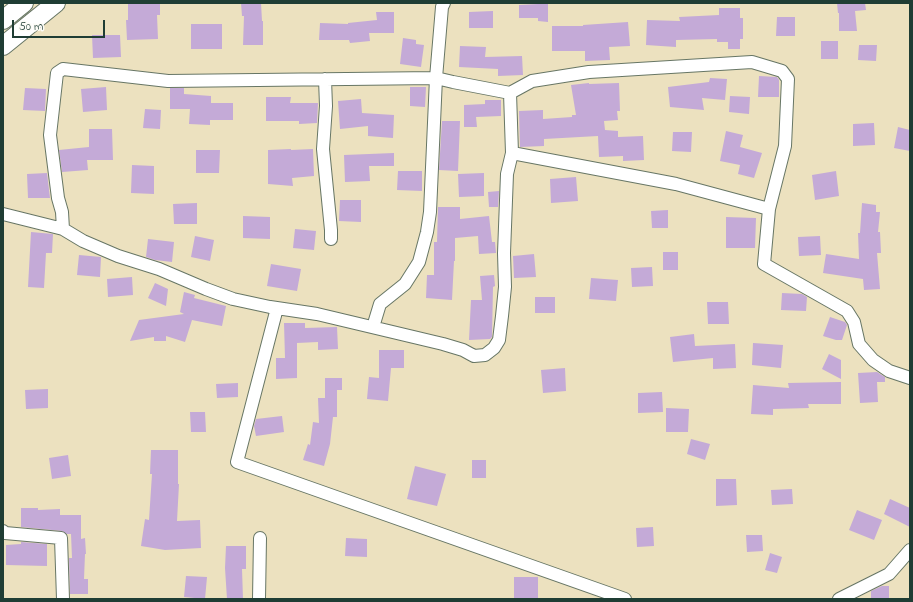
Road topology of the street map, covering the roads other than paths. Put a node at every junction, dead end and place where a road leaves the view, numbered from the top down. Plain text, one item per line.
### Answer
1 (24, 3) edge
2 (56, 3) edge
3 (444, 3) edge
4 (3, 20) edge
5 (3, 46) edge
6 (436, 78) junction
7 (324, 79) junction
8 (510, 93) junction
9 (512, 153) junction
10 (769, 208) junction
11 (3, 214) edge
12 (63, 229) junction
13 (331, 239) dead end
14 (277, 308) junction
15 (373, 327) junction
16 (910, 378) edge
17 (3, 531) edge
18 (260, 538) dead end
19 (910, 550) edge
20 (63, 599) edge
21 (260, 599) edge
22 (625, 599) edge
23 (839, 599) edge

1 - 4 highway
2 - 5 highway
3 - 6 street
6 - 7 street
6 - 8 street
6 - 15 street
7 - 12 street
7 - 13 street
8 - 9 street
8 - 10 street
9 - 10 street
9 - 15 street
10 - 16 street
11 - 12 street
12 - 14 street
14 - 15 street
14 - 22 street
17 - 20 street
18 - 21 street
19 - 23 street

